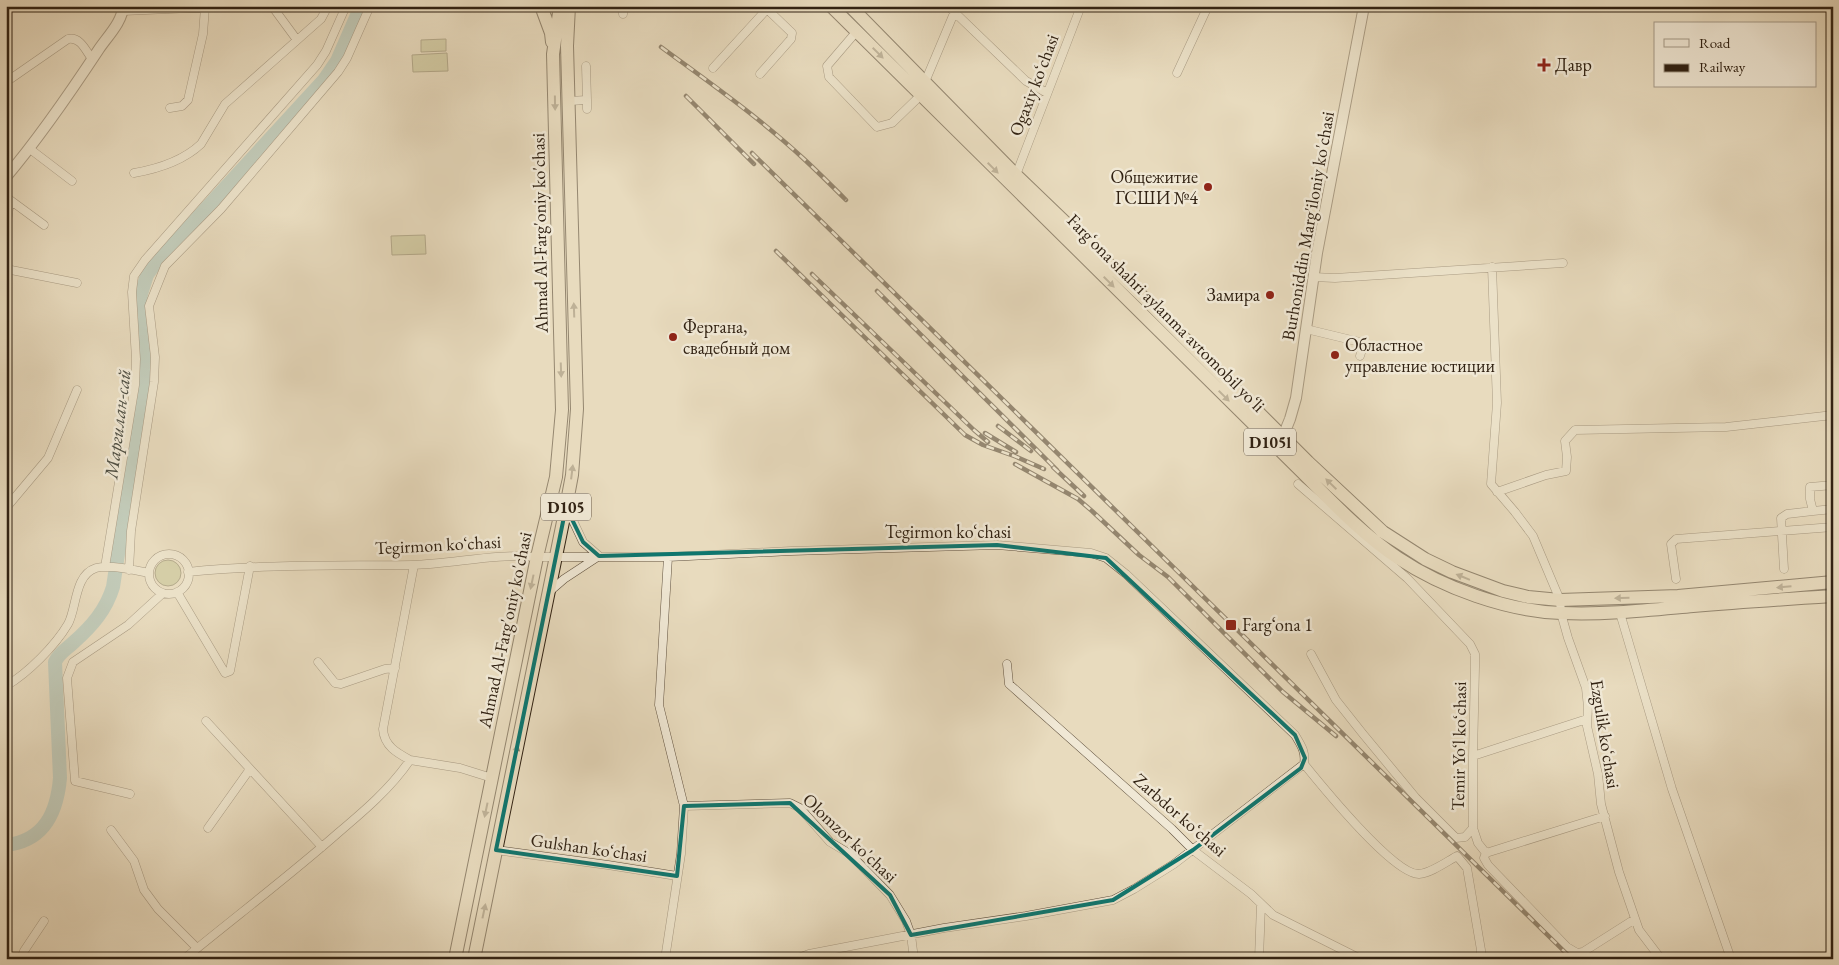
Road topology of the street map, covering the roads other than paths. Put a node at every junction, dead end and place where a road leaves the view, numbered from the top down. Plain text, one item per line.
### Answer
1 (237, 6) edge
2 (272, 6) edge
3 (328, 6) edge
4 (346, 6) edge
5 (370, 6) edge
6 (541, 6) edge
7 (560, 6) edge
8 (569, 6) edge
9 (831, 6) edge
10 (850, 6) edge
11 (948, 6) edge
12 (1081, 6) edge
13 (1208, 6) edge
14 (1364, 6) edge
15 (205, 7) edge
16 (123, 8) edge
17 (767, 8) edge
18 (955, 10) edge
19 (857, 31) junction
20 (297, 40) junction
21 (553, 54) junction
22 (92, 59) junction
23 (586, 66) dead end
24 (713, 68) dead end
25 (1177, 73) dead end
26 (760, 74) dead end
27 (6, 82) edge
28 (924, 82) junction
29 (1047, 93) junction
30 (920, 95) junction
31 (587, 100) junction
32 (569, 101) junction
33 (170, 108) dead end
34 (587, 109) dead end
35 (30, 149) junction
36 (134, 173) dead end
37 (1016, 175) junction
38 (6, 177) edge
39 (72, 181) dead end
40 (8, 198) edge
41 (44, 224) dead end
42 (6, 230) edge
43 (1562, 263) dead end
44 (1492, 267) junction
45 (6, 269) edge
46 (1313, 277) junction
47 (77, 282) dead end
48 (1306, 329) junction
49 (1360, 356) dead end
50 (77, 390) dead end
51 (1833, 415) edge
52 (1280, 443) junction
53 (1298, 484) dead end
54 (1833, 484) edge
55 (1497, 492) junction
56 (566, 507) junction
57 (6, 508) edge
58 (1833, 509) edge
59 (1813, 511) junction
60 (1833, 527) edge
61 (1782, 530) junction
62 (599, 556) junction
63 (537, 557) junction
64 (556, 557) junction
65 (668, 557) junction
66 (414, 565) junction
67 (250, 566) junction
68 (106, 567) junction
69 (1784, 569) dead end
70 (129, 570) junction
71 (149, 572) junction
72 (188, 572) junction
73 (1676, 579) dead end
74 (1833, 582) edge
75 (177, 592) junction
76 (549, 592) junction
77 (163, 593) junction
78 (1833, 596) edge
79 (1560, 600) junction
80 (1561, 613) junction
81 (1620, 613) junction
82 (1311, 654) dead end
83 (318, 662) dead end
84 (1007, 664) dead end
85 (395, 668) junction
86 (6, 686) edge
87 (1587, 719) junction
88 (206, 721) dead end
89 (1473, 756) junction
90 (410, 760) junction
91 (1304, 764) junction
92 (250, 768) junction
93 (492, 778) junction
94 (130, 794) dead end
95 (684, 806) junction
96 (1604, 816) junction
97 (208, 828) dead end
98 (1473, 828) junction
99 (111, 830) dead end
100 (322, 847) junction
101 (496, 850) junction
102 (1193, 850) junction
103 (1486, 852) junction
104 (677, 876) junction
105 (1261, 904) junction
106 (1635, 920) junction
107 (44, 921) dead end
108 (911, 936) junction
109 (197, 948) junction
110 (810, 957) edge
111 (21, 959) edge
112 (184, 959) edge
113 (421, 959) edge
114 (430, 959) edge
115 (455, 959) edge
116 (474, 959) edge
117 (666, 959) edge
118 (796, 959) edge
119 (914, 959) edge
120 (1259, 959) edge
121 (1361, 959) edge
122 (1480, 959) edge
123 (1661, 959) edge
124 (1731, 959) edge

1 - 15 street
2 - 20 street
3 - 20 street
4 - 68 street
5 - 70 street
6 - 21 highway
7 - 21 highway, Ahmad Al-Farg'oniy ko'chasi / D105
8 - 32 highway, Ahmad Al-Farg'oniy ko'chasi / D105
9 - 19 highway, Fargʻona shahri aylanma avtomobil yoʻli / D105l
10 - 28 highway, Fargʻona shahri aylanma avtomobil yoʻli / D105l
11 - 18 street
12 - 29 street, Ogaxiy koʻchasi
13 - 25 street
14 - 46 street, Burhoniddin Marg'iloniy ko'chasi
15 - 16 street
15 - 33 street
16 - 22 street
17 - 24 street
17 - 26 street
18 - 28 street
18 - 29 street
19 -> 30 highway, Fargʻona shahri aylanma avtomobil yoʻli / D105l
19 - 30 street
20 - 36 street
21 -> 63 highway, Ahmad Al-Farg'oniy ko'chasi / D105
22 - 27 street
22 - 35 street
23 - 31 street
28 - 37 highway, Fargʻona shahri aylanma avtomobil yoʻli / D105l
29 - 37 street, Ogaxiy koʻchasi
30 -> 52 highway, Fargʻona shahri aylanma avtomobil yoʻli / D105l
31 - 32 street
31 - 34 street
56 -> 32 highway, Ahmad Al-Farg'oniy ko'chasi / D105
35 - 38 street
35 - 39 street
37 - 52 highway, Fargʻona shahri aylanma avtomobil yoʻli / D105l
40 - 41 street
40 - 42 street
43 - 44 street
44 - 46 street
44 - 55 street, Ezgulik koʻchasi
45 - 47 street
46 - 48 street, Burhoniddin Marg'iloniy ko'chasi
48 - 49 street
48 - 52 street, Burhoniddin Marg'iloniy ko'chasi
50 - 57 street
51 - 55 street
79 -> 52 highway, Fargʻona shahri aylanma avtomobil yoʻli / D105l
52 - 80 highway, Fargʻona shahri aylanma avtomobil yoʻli / D105l
53 - 89 street, Temir Yoʻl koʻchasi
54 - 59 street
55 - 79 street, Ezgulik koʻchasi
56 - 62 street
56 - 64 highway, Ahmad Al-Farg'oniy ko'chasi / D105
58 - 59 street
59 - 61 street
60 - 61 street
61 - 69 street
61 - 73 street
62 - 64 street, Tegirmon koʻchasi
62 - 65 street, Tegirmon koʻchasi
62 - 76 street
63 - 64 street, Tegirmon koʻchasi
63 - 66 street, Tegirmon koʻchasi
63 -> 93 highway, Ahmad Al-Farg'oniy ko'chasi / D105
64 - 76 highway, Ahmad Al-Farg'oniy ko'chasi / D105
65 - 91 street, Tegirmon koʻchasi
65 - 95 street
66 - 67 street, Tegirmon koʻchasi
66 - 85 street
67 - 72 street, Tegirmon koʻchasi
67 - 75 street
68 - 70 street
68 - 86 street
70 - 71 street
71 - 72 street
71 - 77 street
72 - 75 street
74 -> 79 highway, Fargʻona shahri aylanma avtomobil yoʻli / D105l
75 - 77 street
101 -> 76 highway, Ahmad Al-Farg'oniy ko'chasi / D105
77 - 94 street
78 - 81 highway, Fargʻona shahri aylanma avtomobil yoʻli / D105l
79 - 80 street, Ezgulik koʻchasi
80 - 81 highway, Fargʻona shahri aylanma avtomobil yoʻli / D105l
80 - 87 street, Ezgulik koʻchasi
81 - 124 street
82 - 98 street, Temir Yoʻl koʻchasi
83 - 85 street
84 - 102 street, Zarbdor koʻchasi
85 - 90 street
87 - 89 street
87 - 96 street, Ezgulik koʻchasi
88 - 92 street
89 - 98 street, Temir Yoʻl koʻchasi
90 - 93 street
90 - 100 street
91 - 102 street
91 - 122 street, Tegirmon koʻchasi
92 - 97 street
92 - 100 street
93 -> 115 highway, Ahmad Al-Farg'oniy ko'chasi / D105
95 - 104 street
95 - 108 street, Olomzor ko'chasi
96 - 103 street
96 - 106 street, Ezgulik koʻchasi
98 - 103 street
99 - 109 street
100 - 109 street
101 - 104 street, Gulshan koʻchasi
116 -> 101 highway, Ahmad Al-Farg'oniy ko'chasi / D105
102 - 105 street, Zarbdor koʻchasi
102 - 108 street
103 - 106 street
104 - 117 street
105 - 120 street
105 - 121 street, Zarbdor koʻchasi
106 - 123 street, Ezgulik koʻchasi
107 - 111 street
108 - 110 street
108 - 119 street, Olomzor ko'chasi
109 - 112 street
110 - 118 street
113 - 114 street

